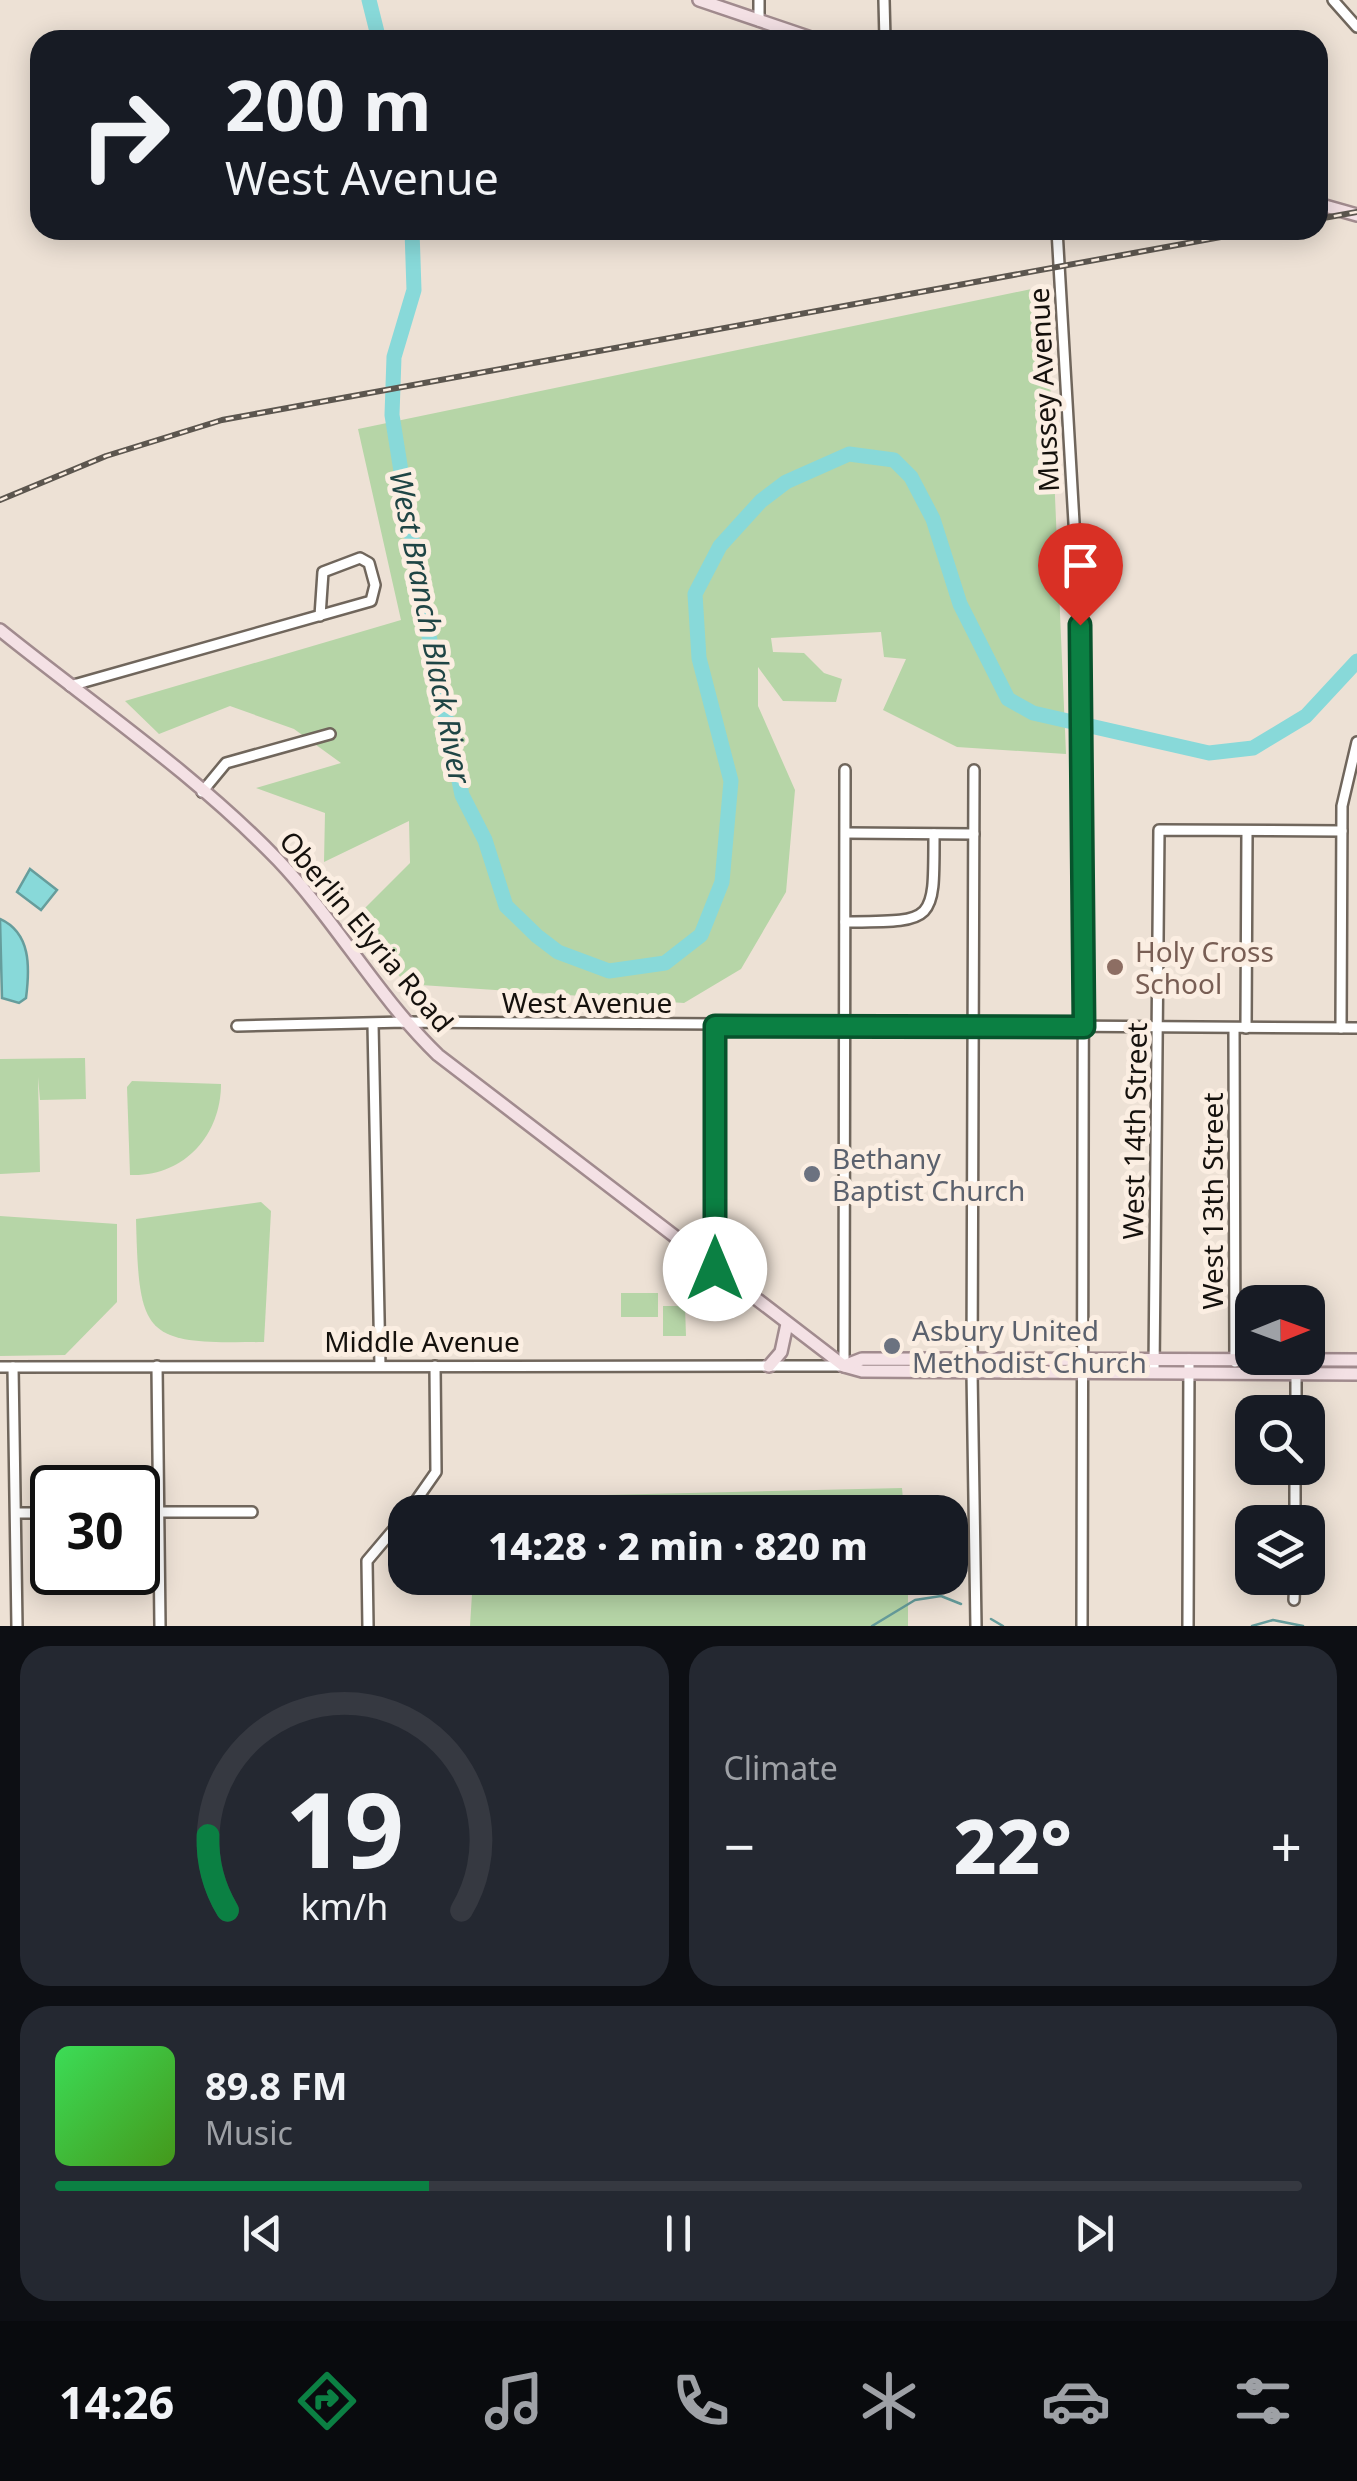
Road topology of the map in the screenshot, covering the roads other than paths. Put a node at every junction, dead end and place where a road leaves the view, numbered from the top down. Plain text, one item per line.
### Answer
1 (700, 0) edge
2 (759, 0) edge
3 (884, 0) edge
4 (1333, 0) edge
5 (759, 21) junction
6 (1357, 27) edge
7 (786, 30) edge
8 (884, 30) edge
9 (1328, 207) edge
10 (1357, 215) edge
11 (1058, 240) edge
12 (320, 616) junction
13 (0, 630) edge
14 (70, 686) junction
15 (330, 734) dead end
16 (1357, 742) edge
17 (846, 770) dead end
18 (974, 770) dead end
19 (202, 792) junction
20 (1247, 831) junction
21 (1342, 831) junction
22 (846, 833) junction
23 (934, 834) junction
24 (974, 834) junction
25 (846, 922) junction
26 (405, 1022) junction
27 (373, 1024) junction
28 (237, 1026) dead end
29 (715, 1026) junction
30 (844, 1026) junction
31 (974, 1026) junction
32 (1084, 1027) junction
33 (1156, 1027) junction
34 (1234, 1028) junction
35 (1246, 1028) junction
36 (1341, 1028) junction
37 (1357, 1028) edge
38 (715, 1269) junction
39 (786, 1324) junction
40 (1154, 1358) junction
41 (1235, 1359) joint
42 (1325, 1360) edge
43 (1357, 1360) edge
44 (157, 1366) junction
45 (380, 1366) junction
46 (435, 1366) junction
47 (770, 1366) junction
48 (844, 1366) junction
49 (1083, 1366) junction
50 (1189, 1366) junction
51 (0, 1367) edge
52 (13, 1367) junction
53 (972, 1367) junction
54 (1154, 1372) junction
55 (1235, 1374) edge
56 (1325, 1374) edge
57 (1357, 1374) edge
58 (158, 1465) edge
59 (420, 1495) edge
60 (160, 1512) edge
61 (252, 1512) dead end
62 (16, 1513) junction
63 (30, 1513) edge
64 (388, 1536) edge
65 (160, 1595) edge
66 (1294, 1595) edge
67 (1294, 1600) dead end
68 (17, 1626) edge
69 (160, 1626) edge
70 (368, 1626) edge
71 (976, 1626) edge
72 (1082, 1626) edge
73 (1188, 1626) edge

1 - 5 main road
2 - 5 street
3 - 8 street
4 - 6 street
5 - 7 main road
9 - 10 main road
11 - 32 street, Mussey Avenue
12 - 12 street
12 - 14 street
13 - 14 main road, Oberlin Elyria Road
14 - 19 main road, Oberlin Elyria Road
15 - 19 street
16 - 21 street
17 - 22 street
18 - 24 street
19 - 26 main road, Oberlin Elyria Road
20 - 21 street
20 - 33 street, West 14th Street
20 - 35 street
21 - 36 street
22 - 23 street
22 - 25 street
23 - 24 street
23 - 25 street
24 - 31 street
25 - 30 street
26 - 27 street, West Avenue
26 - 29 street, West Avenue
26 - 38 main road, Oberlin Elyria Road
27 - 28 street, West Avenue
27 - 45 street
29 - 30 street, West Avenue
29 - 38 street
30 - 31 street, West Avenue
30 - 48 street
31 - 32 street, West Avenue
31 - 53 street
32 - 33 street, West Avenue
32 - 49 street, Mussey Avenue
33 - 34 street, West Avenue
33 - 40 street, West 14th Street
34 - 35 street, West Avenue
34 - 41 street, West 13th Street
35 - 36 street, West Avenue
36 - 37 street, West Avenue
38 - 39 main road, Oberlin Elyria Road
39 - 47 main road
39 - 48 main road, Oberlin Elyria Road
40 - 49 main road, Middle Avenue
40 - 50 main road, Middle Avenue
40 - 54 street, West 14th Street
41 - 50 main road, Middle Avenue
42 - 43 main road, Middle Avenue
44 - 45 street, Middle Avenue
44 - 52 street, Middle Avenue
44 - 58 street
45 - 46 street, Middle Avenue
46 - 47 street, Middle Avenue
46 - 59 street
47 - 48 street, Middle Avenue
48 - 53 main road, Middle Avenue
49 - 53 main road, Middle Avenue
49 - 54 main road, Middle Avenue
49 - 72 street, Mussey Avenue
50 - 54 main road, Middle Avenue
50 - 55 main road, Middle Avenue
50 - 73 street
51 - 52 street, Middle Avenue
52 - 62 street
53 - 71 street
56 - 57 main road, Middle Avenue
60 - 61 street
62 - 63 street
62 - 68 street
64 - 70 street
65 - 69 street
66 - 67 street

